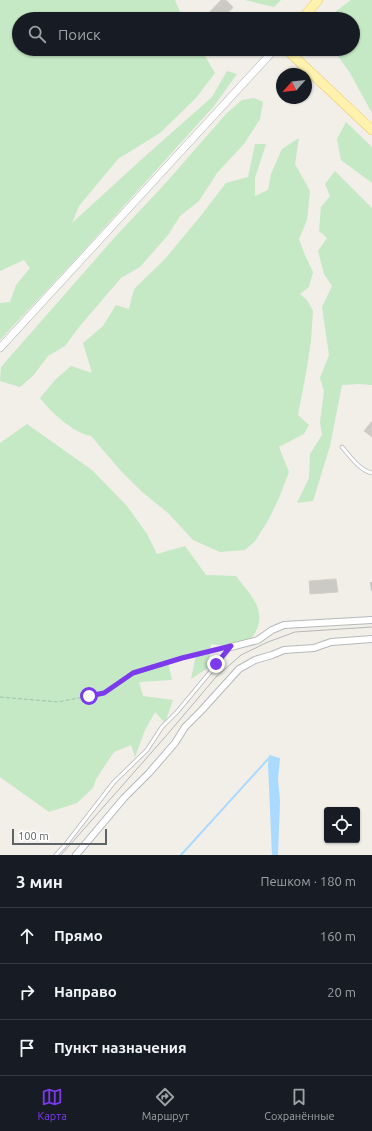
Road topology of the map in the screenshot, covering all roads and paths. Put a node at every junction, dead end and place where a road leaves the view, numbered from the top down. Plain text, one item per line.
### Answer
1 (318, 0) edge
2 (308, 12) edge
3 (269, 56) edge
4 (293, 56) edge
5 (372, 130) edge
6 (0, 348) edge
7 (342, 447) dead end
8 (372, 473) edge
9 (372, 620) edge
10 (372, 639) edge
11 (231, 646) junction
12 (0, 697) edge
13 (56, 855) edge
14 (76, 855) edge

1 - 2 main road
3 - 6 street
4 - 5 main road
7 - 8 lane
9 - 11 street
10 - 14 street
11 - 12 path
11 - 13 lane

